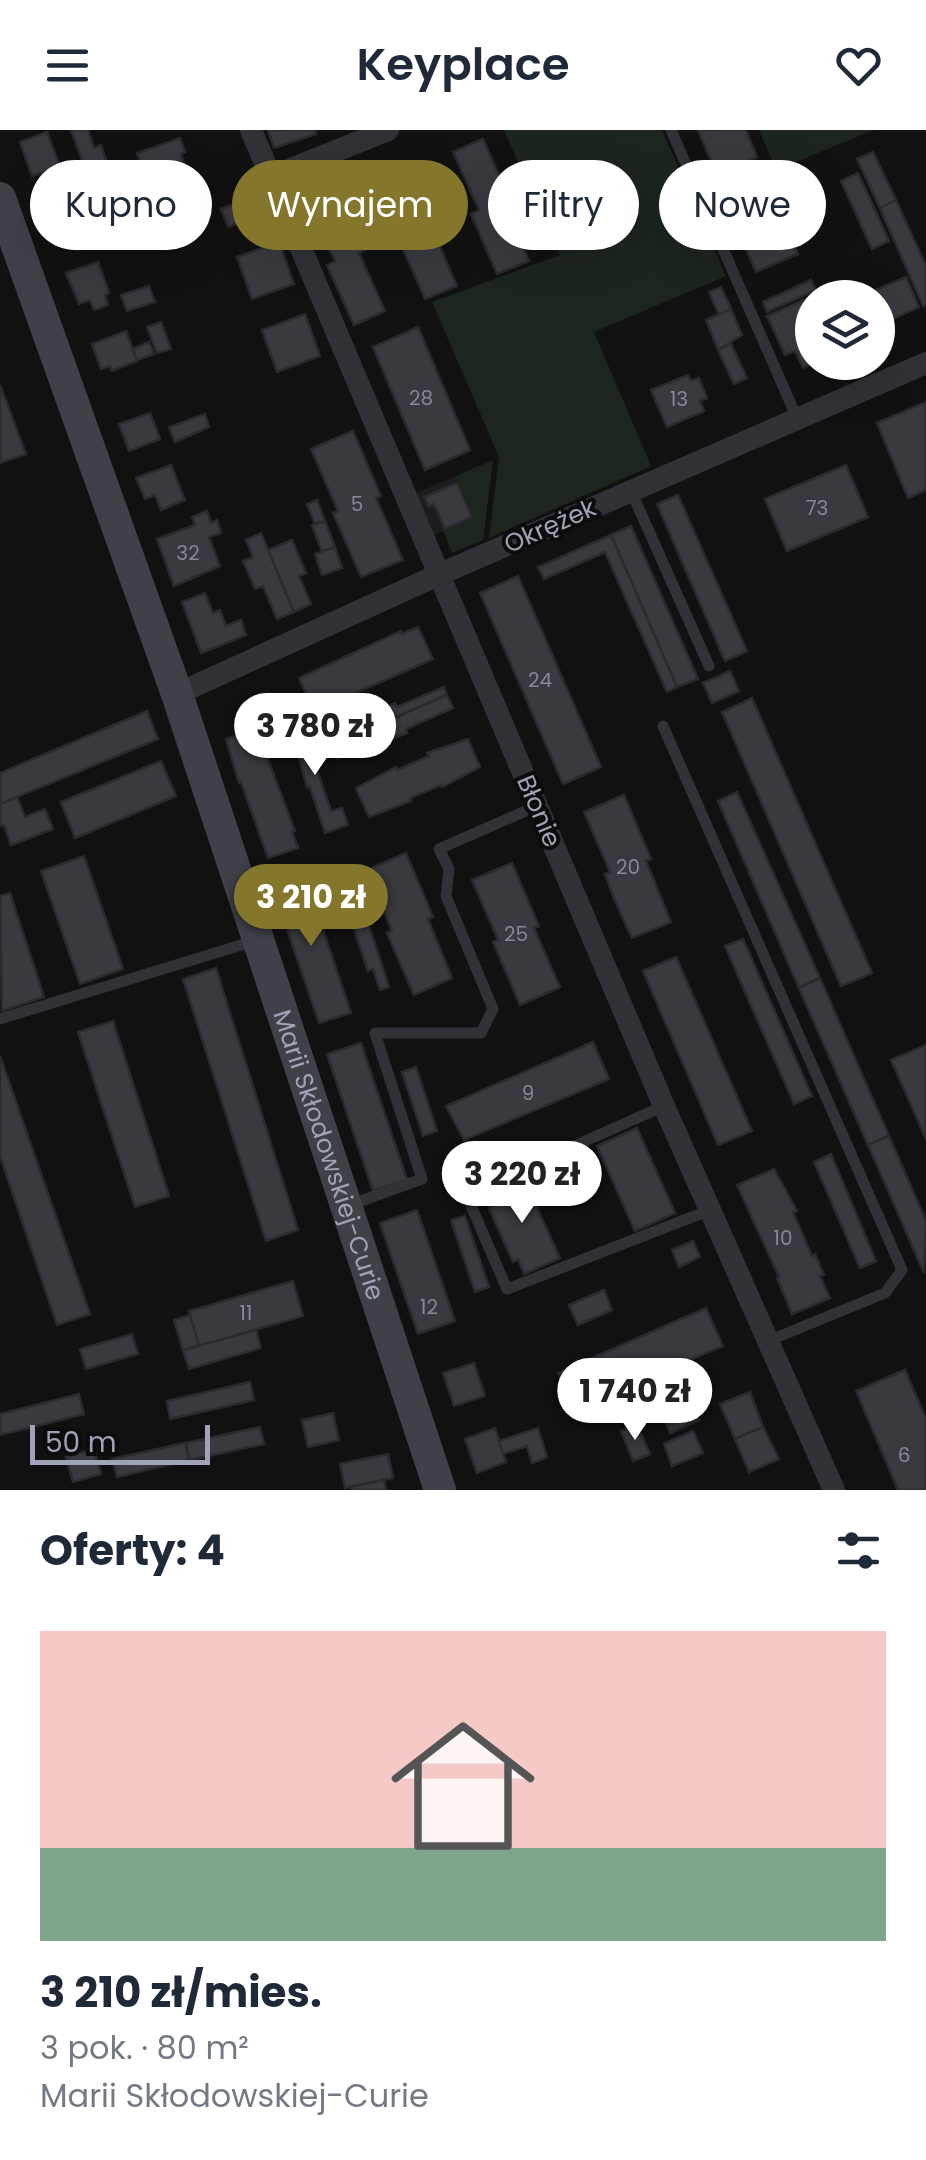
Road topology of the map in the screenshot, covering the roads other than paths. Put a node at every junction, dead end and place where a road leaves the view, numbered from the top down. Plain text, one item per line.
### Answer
1 (251, 130) edge
2 (388, 130) edge
3 (671, 130) edge
4 (264, 160) edge
5 (313, 160) edge
6 (0, 198) edge
7 (302, 250) edge
8 (926, 363) edge
9 (796, 418) junction
10 (630, 491) junction
11 (438, 575) junction
12 (709, 666) dead end
13 (177, 694) junction
14 (664, 726) dead end
15 (537, 806) junction
16 (258, 940) junction
17 (0, 1019) edge
18 (664, 1106) junction
19 (347, 1206) junction
20 (710, 1210) junction
21 (768, 1340) junction
22 (440, 1490) edge
23 (834, 1490) edge

1 - 4 street, Błonie
2 - 5 street
3 - 9 lane
6 - 13 street, Marii Skłodowskiej-Curie
7 - 11 street, Błonie
8 - 9 street, Okrężek
9 - 10 street, Okrężek
10 - 11 street, Okrężek
10 - 12 lane
11 - 13 street, Okrężek
11 - 15 street, Błonie
13 - 16 street, Marii Skłodowskiej-Curie
14 - 21 lane
15 - 18 street, Błonie
15 - 19 lane
16 - 17 lane
16 - 19 street, Marii Skłodowskiej-Curie
18 - 20 street, Błonie
18 - 20 lane
19 - 22 street, Marii Skłodowskiej-Curie
20 - 21 street, Błonie
21 - 23 street, Błonie

